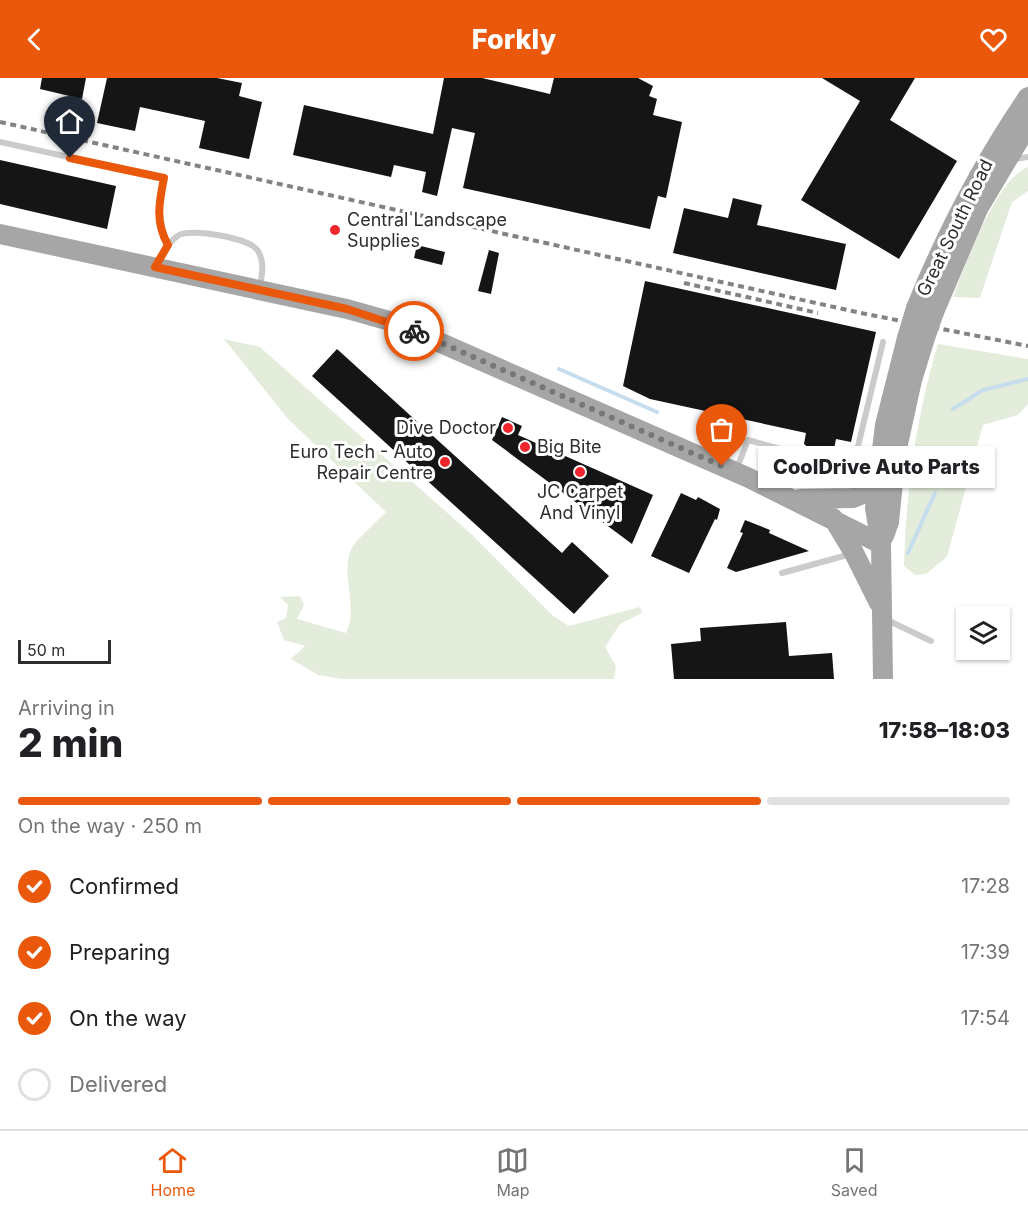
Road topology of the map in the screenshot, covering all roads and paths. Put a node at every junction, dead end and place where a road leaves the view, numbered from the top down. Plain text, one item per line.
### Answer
1 (1028, 98) edge
2 (1024, 125) edge
3 (0, 142) edge
4 (1028, 157) edge
5 (1005, 161) junction
6 (0, 234) edge
7 (168, 245) junction
8 (155, 267) junction
9 (260, 290) junction
10 (925, 310) junction
11 (915, 339) junction
12 (884, 342) dead end
13 (736, 472) junction
14 (877, 488) junction
15 (795, 499) junction
16 (832, 518) junction
17 (881, 544) junction
18 (855, 553) junction
19 (782, 573) dead end
20 (881, 611) junction
21 (931, 641) dead end
22 (883, 679) edge

1 - 2 main road, Great South Road
2 - 5 main road, Great South Road
2 - 10 main road, Great South Road
3 - 7 lane
4 - 5 lane
5 - 10 main road, Great South Road
6 - 8 main road
7 - 8 lane
7 - 9 lane
8 - 9 main road
9 - 13 main road
10 - 11 main road, Great South Road, bridge
11 - 14 main road, Great South Road
11 - 17 main road, Great South Road
12 - 13 lane
13 - 15 main road
14 - 15 main road
14 - 17 main road, Great South Road
15 - 16 main road
16 - 17 main road
16 - 18 main road
17 - 20 main road, Great South Road
18 - 19 lane
18 - 20 main road
20 - 21 lane
20 - 22 main road, Great South Road

